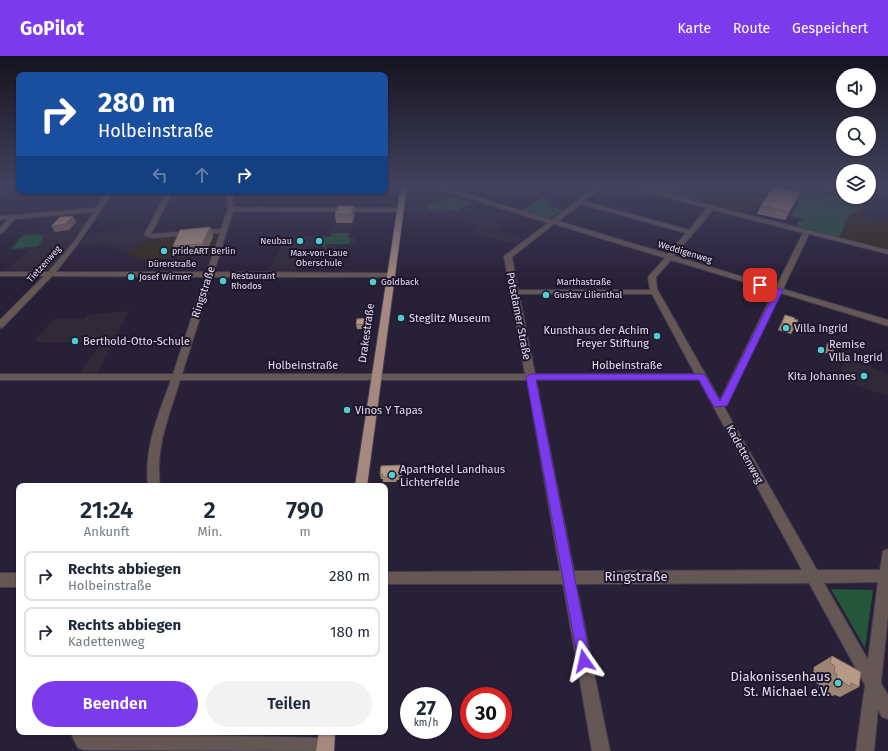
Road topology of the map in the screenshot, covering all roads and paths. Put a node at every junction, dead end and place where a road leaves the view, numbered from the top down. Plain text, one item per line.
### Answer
1 (13, 217) edge
2 (93, 217) edge
3 (156, 217) edge
4 (228, 217) edge
5 (399, 217) edge
6 (537, 217) edge
7 (558, 217) edge
8 (637, 217) edge
9 (703, 217) edge
10 (749, 217) edge
11 (552, 222) junction
12 (224, 231) junction
13 (0, 232) edge
14 (691, 232) junction
15 (807, 232) junction
16 (888, 252) edge
17 (669, 257) junction
18 (0, 274) edge
19 (50, 274) junction
20 (209, 274) junction
21 (391, 275) junction
22 (779, 290) junction
23 (515, 292) junction
24 (654, 292) junction
25 (888, 323) edge
26 (0, 325) edge
27 (0, 377) edge
28 (175, 377) junction
29 (531, 377) junction
30 (702, 377) junction
31 (376, 378) junction
32 (718, 405) junction
33 (154, 483) edge
34 (361, 483) edge
35 (888, 555) edge
36 (813, 576) junction
37 (887, 576) edge
38 (568, 577) junction
39 (388, 578) edge
40 (0, 580) edge
41 (16, 580) edge
42 (884, 628) edge
43 (873, 684) junction
44 (888, 711) edge
45 (80, 735) edge
46 (326, 743) edge
47 (601, 751) edge
48 (866, 751) edge

1 - 13 street
2 - 19 street, Tietzenweg
3 - 12 street
4 - 12 street, Ringstraße
5 - 21 main road, Drakestraße
6 - 11 street, Weddigenweg
7 - 11 street, Potsdamer Straße
8 - 14 street
9 - 14 street
10 - 15 street
11 - 17 street, Weddigenweg
11 - 23 street, Potsdamer Straße
12 - 20 street, Ringstraße
14 - 17 street
15 - 16 street
15 - 22 street
17 - 22 street, Weddigenweg
17 - 24 street
18 - 19 street, Dürerstraße
19 - 20 street, Dürerstraße
19 - 26 street, Tietzenweg
20 - 21 street, Dürerstraße
20 - 28 street, Ringstraße
21 - 31 main road, Drakestraße
22 - 25 street, Weddigenweg
22 - 32 street
23 - 24 street, Marthastraße
23 - 29 street, Potsdamer Straße
24 - 30 street, Kadettenweg
27 - 28 street, Holbeinstraße
28 - 31 street, Holbeinstraße
28 - 33 street, Ringstraße
29 - 30 street, Holbeinstraße
29 - 31 street, Holbeinstraße
29 - 38 street, Potsdamer Straße
30 - 32 street, Kadettenweg
31 - 34 main road, Drakestraße
32 - 36 street, Kadettenweg
35 - 37 street
36 - 37 street, Ringstraße
36 - 38 street, Ringstraße
36 - 43 street, Kadettenweg
37 - 42 street
38 - 39 street, Ringstraße
38 - 47 street, Potsdamer Straße
40 - 41 street
42 - 43 street
43 - 44 street, Kadettenweg
43 - 48 street
45 - 46 street

